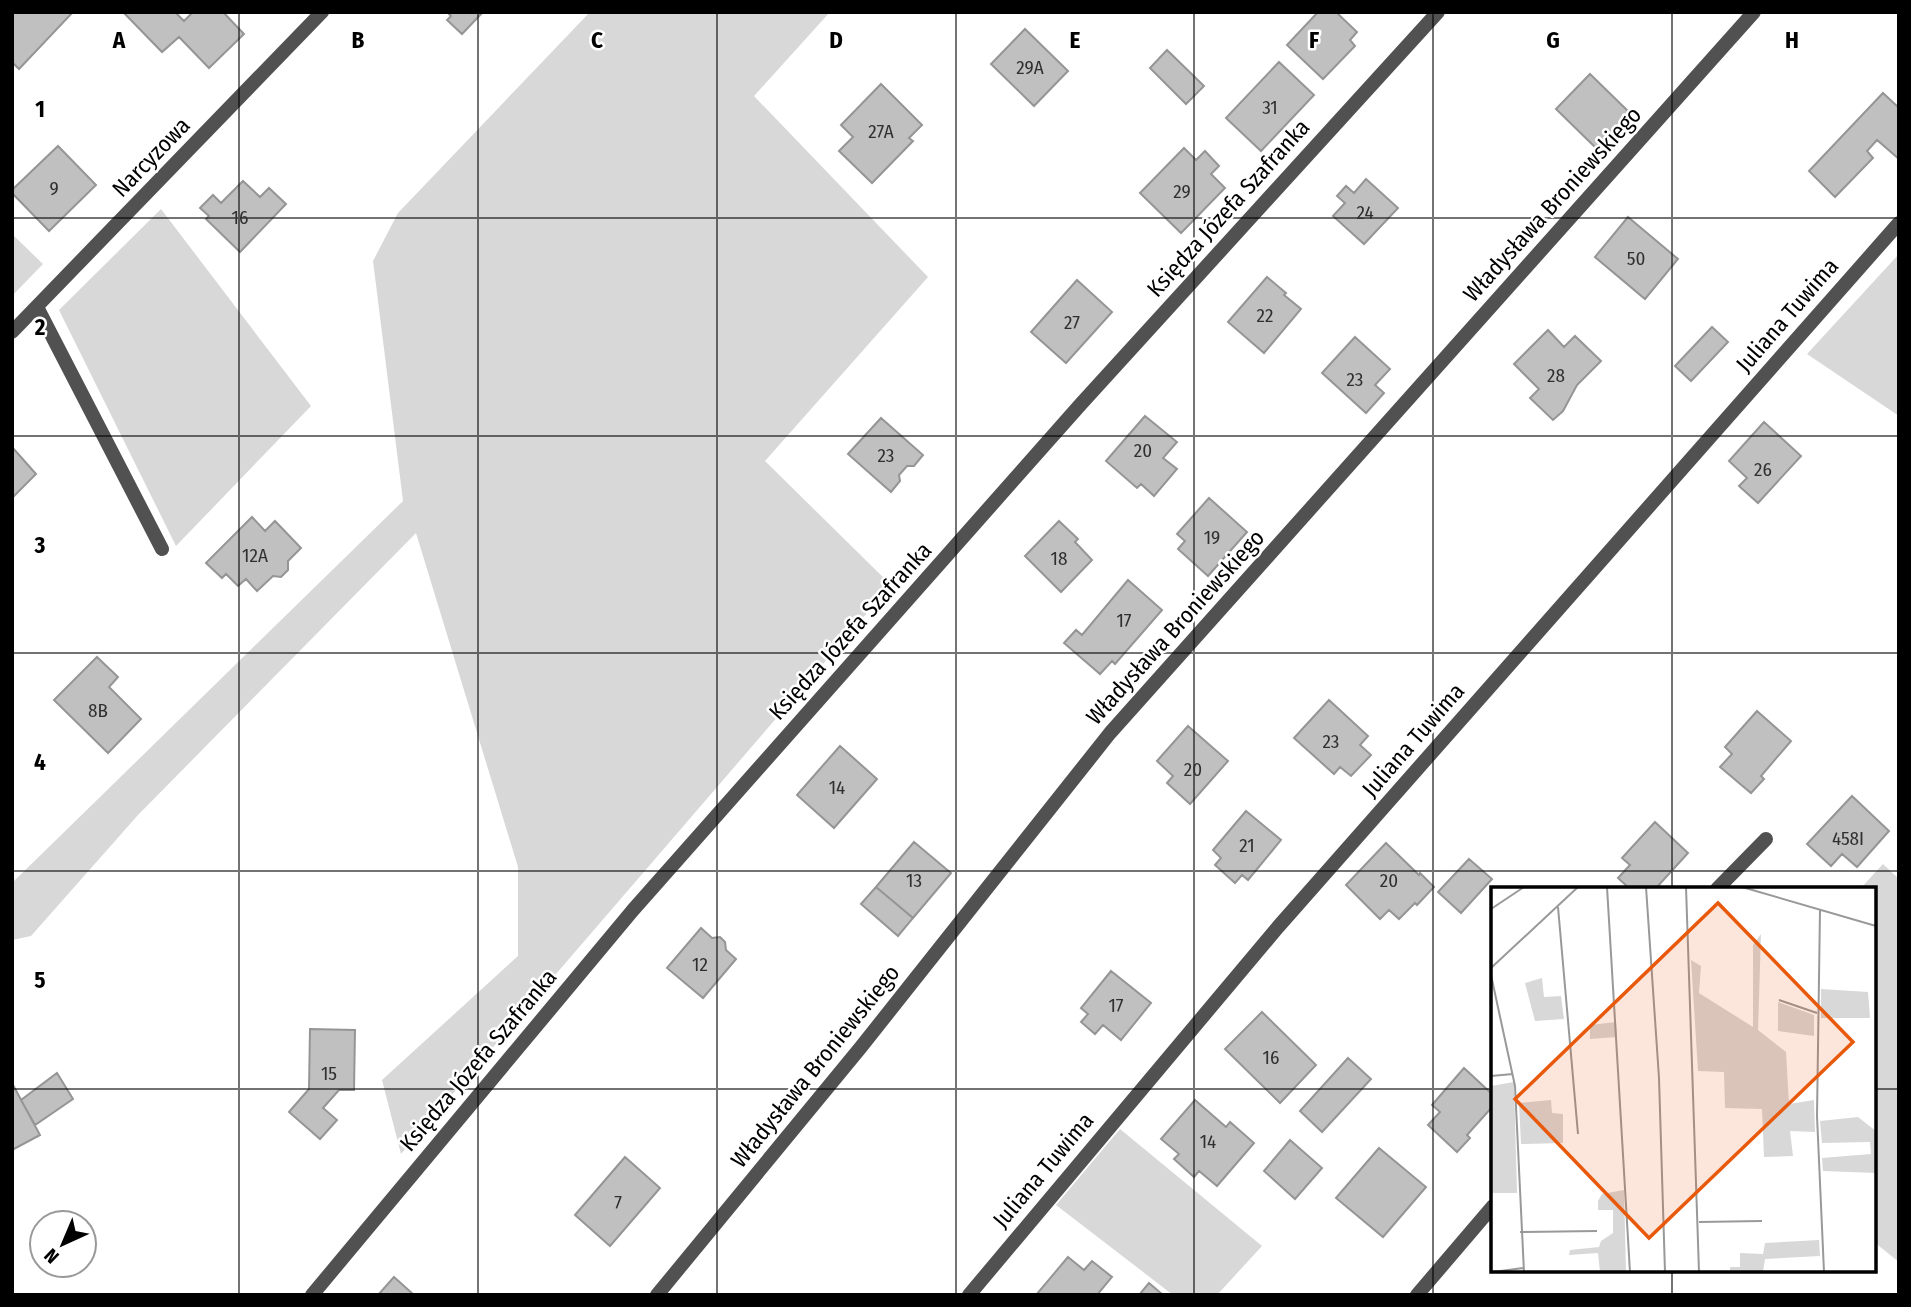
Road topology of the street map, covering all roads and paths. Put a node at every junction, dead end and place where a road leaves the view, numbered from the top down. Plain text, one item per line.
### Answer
1 (322, 12) edge
2 (1438, 12) edge
3 (1754, 12) edge
4 (1899, 223) edge
5 (37, 307) junction
6 (12, 332) edge
7 (162, 550) dead end
8 (1766, 839) dead end
9 (1719, 887) edge
10 (1491, 1208) edge
11 (312, 1295) edge
12 (657, 1295) edge
13 (969, 1295) edge
14 (1418, 1295) edge

1 - 5 street, Narcyzowa
2 - 11 street, Księdza Józefa Szafranka
3 - 12 street, Władysława Broniewskiego
4 - 13 street, Juliana Tuwima
5 - 6 street, Narcyzowa
5 - 7 street
8 - 9 street
10 - 14 street

